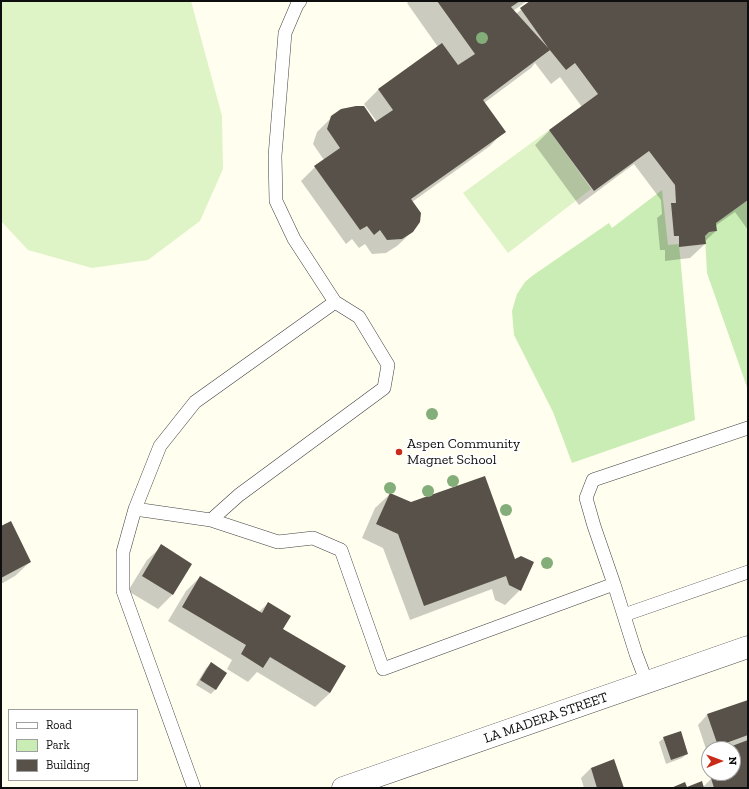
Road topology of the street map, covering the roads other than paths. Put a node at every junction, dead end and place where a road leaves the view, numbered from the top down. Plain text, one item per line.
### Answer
1 (300, 1) edge
2 (335, 302) junction
3 (748, 428) edge
4 (135, 509) junction
5 (211, 520) junction
6 (748, 572) edge
7 (614, 584) junction
8 (624, 615) junction
9 (748, 647) edge
10 (647, 683) junction
11 (194, 788) edge
12 (344, 788) edge

1 - 2 lane
2 - 4 lane
2 - 5 lane
3 - 7 lane
4 - 5 lane
4 - 11 lane
5 - 7 lane
6 - 8 lane
7 - 8 lane
8 - 10 lane
9 - 10 street, LA MADERA STREET
10 - 12 street, LA MADERA STREET

